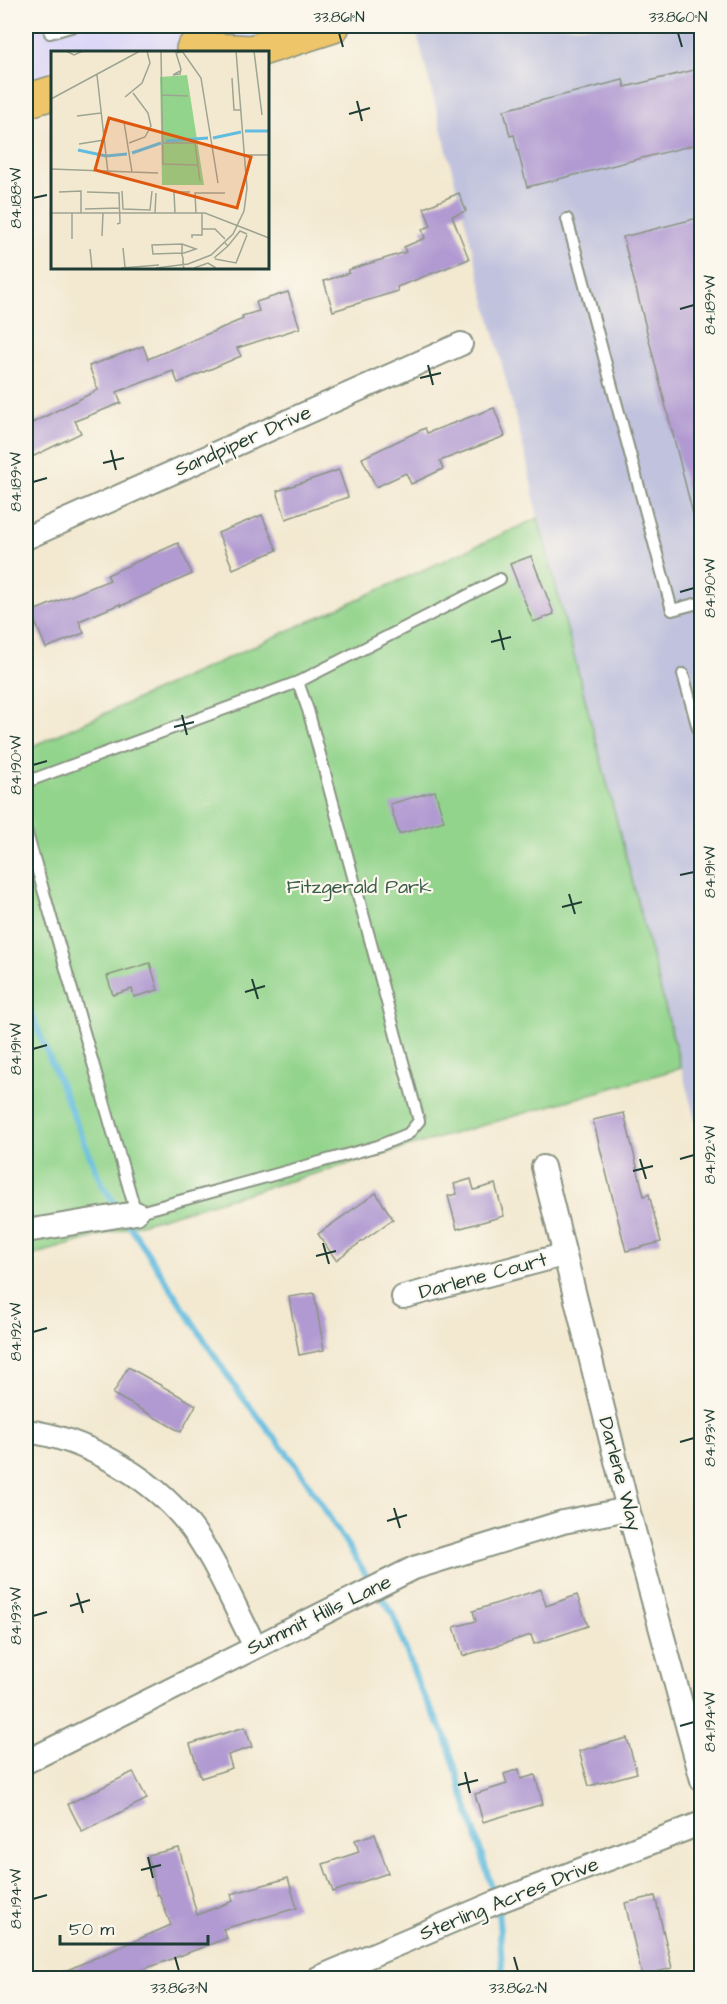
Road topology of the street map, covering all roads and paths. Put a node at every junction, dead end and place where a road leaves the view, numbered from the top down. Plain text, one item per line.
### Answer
1 (74, 26) edge
2 (229, 26) edge
3 (333, 26) edge
4 (50, 33) dead end
5 (187, 51) edge
6 (255, 51) edge
7 (51, 93) edge
8 (26, 101) edge
9 (567, 219) dead end
10 (461, 345) dead end
11 (26, 538) edge
12 (500, 579) dead end
13 (702, 602) edge
14 (683, 674) dead end
15 (298, 682) junction
16 (702, 743) edge
17 (26, 782) edge
18 (26, 830) edge
19 (543, 1167) dead end
20 (136, 1213) junction
21 (26, 1231) edge
22 (563, 1255) junction
23 (403, 1297) dead end
24 (26, 1431) edge
25 (628, 1509) junction
26 (255, 1646) junction
27 (26, 1762) edge
28 (702, 1780) edge
29 (702, 1823) edge
30 (318, 1978) edge

1 - 4 lane
2 - 5 main road
3 - 6 main road
7 - 8 main road
9 - 13 lane
10 - 11 street, Sandpiper Drive
12 - 15 lane
14 - 16 lane
15 - 17 lane
15 - 20 lane
18 - 20 lane
19 - 22 street, Darlene Way
20 - 21 street
22 - 23 street, Darlene Court
22 - 25 street, Darlene Way
24 - 26 street
25 - 26 street, Summit Hills Lane
25 - 28 street, Darlene Way
26 - 27 street, Summit Hills Lane
29 - 30 street, Sterling Acres Drive

